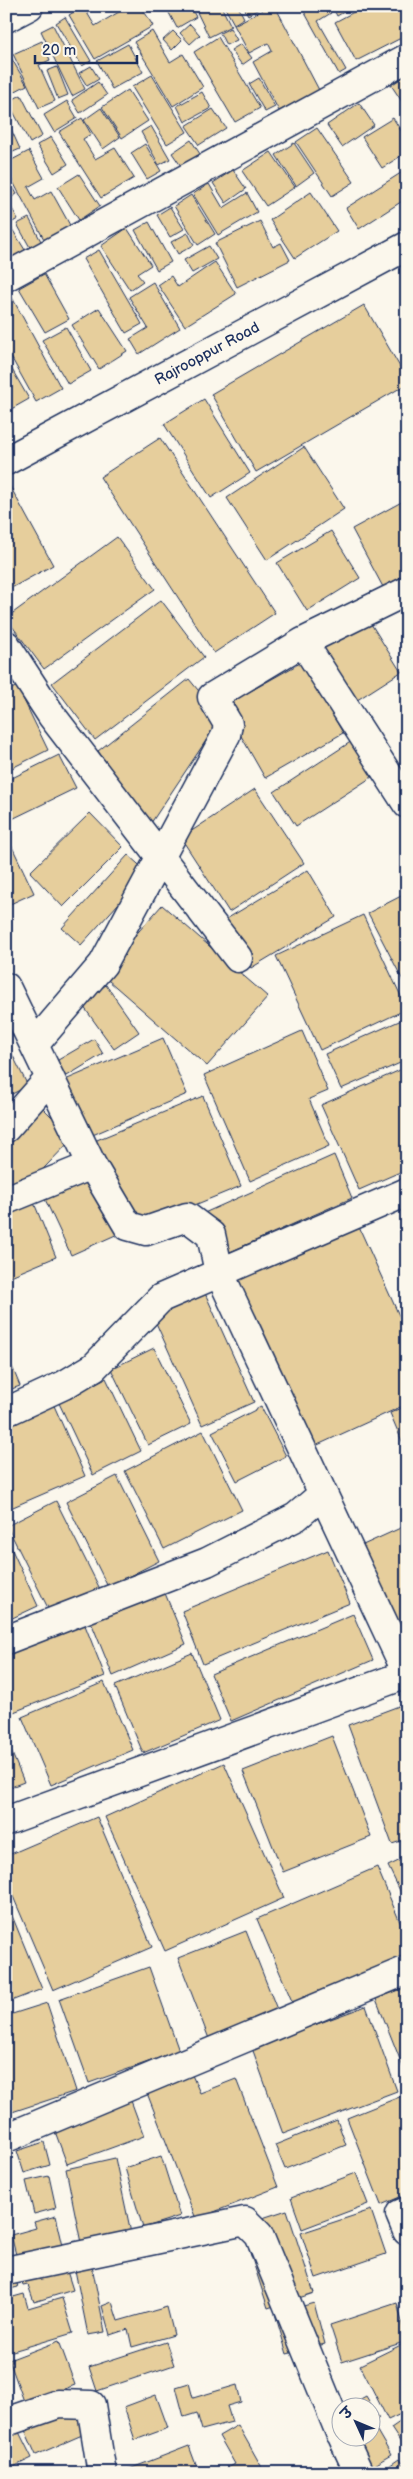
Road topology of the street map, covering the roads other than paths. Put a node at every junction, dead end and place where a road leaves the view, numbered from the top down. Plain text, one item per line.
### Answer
1 (29, 6) edge
2 (6, 18) edge
3 (407, 58) edge
4 (407, 246) edge
5 (6, 277) edge
6 (6, 461) edge
7 (407, 591) edge
8 (303, 642) junction
9 (6, 645) edge
10 (407, 804) edge
11 (161, 857) junction
12 (238, 958) dead end
13 (6, 987) edge
14 (21, 1032) edge
15 (50, 1078) junction
16 (6, 1128) edge
17 (92, 1166) junction
18 (407, 1192) edge
19 (6, 1200) edge
20 (219, 1272) junction
21 (6, 1412) edge
22 (323, 1494) junction
23 (6, 1640) edge
24 (407, 1673) edge
25 (6, 1821) edge
26 (407, 1970) edge
27 (6, 2138) edge
28 (407, 2211) edge
29 (407, 2231) edge
30 (6, 2271) edge
31 (330, 2409) edge
32 (6, 2422) edge
33 (347, 2446) edge
34 (102, 2473) edge
35 (359, 2473) edge

1 - 2 street
3 - 5 street
4 - 6 street, Rajrooppur Road
7 - 8 street
8 - 10 street
8 - 11 street
9 - 11 street
11 - 12 street
11 - 14 street
13 - 14 street
14 - 15 street
15 - 16 street
15 - 17 street
17 - 19 street
17 - 20 street
18 - 20 street
20 - 21 street
20 - 22 street
22 - 23 street
22 - 24 street
24 - 25 street
26 - 27 street
28 - 29 street
30 - 31 street
32 - 34 street
33 - 35 street

